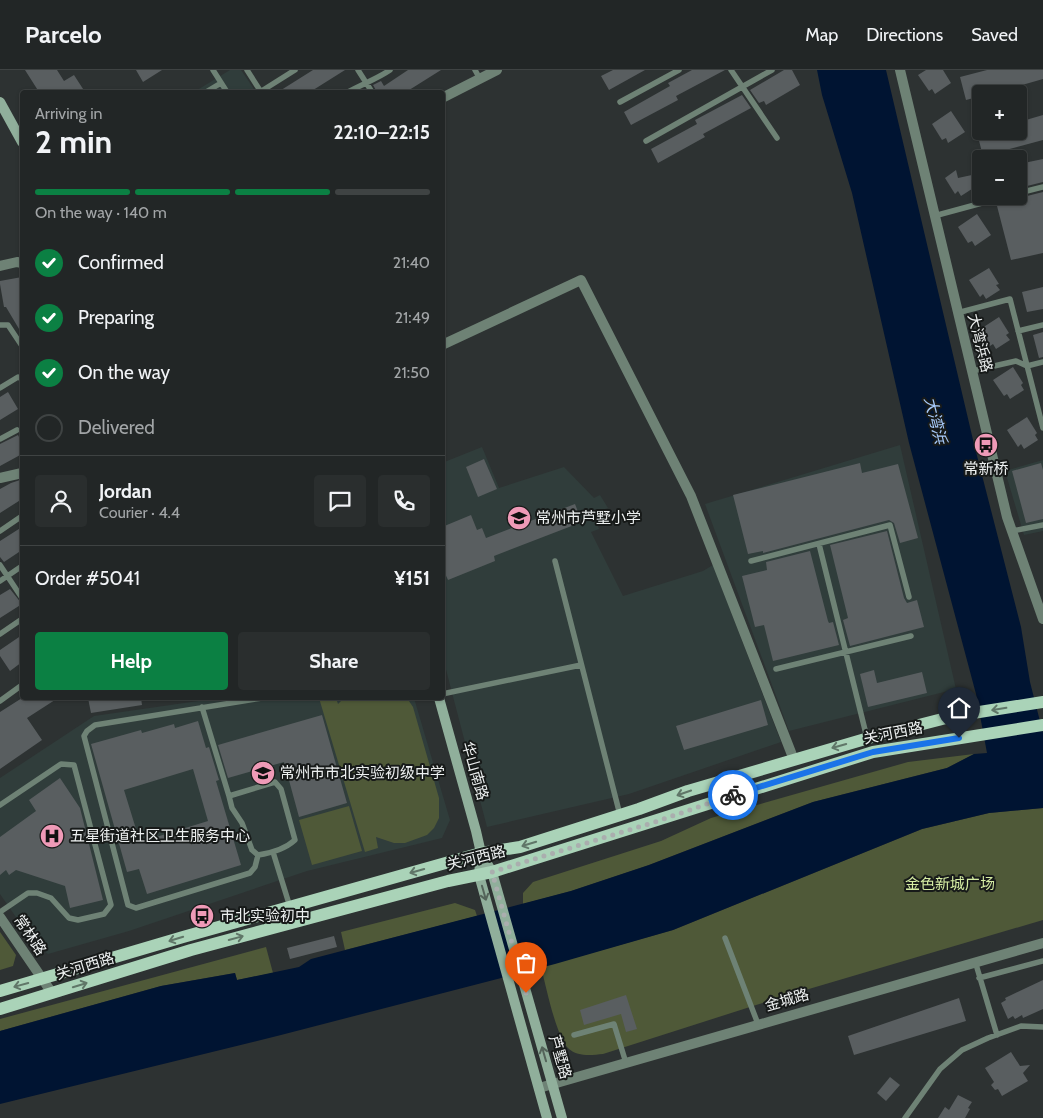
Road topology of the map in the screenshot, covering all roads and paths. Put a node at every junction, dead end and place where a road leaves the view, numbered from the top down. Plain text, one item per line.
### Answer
1 (213, 70) edge
2 (247, 70) edge
3 (295, 70) edge
4 (358, 70) edge
5 (390, 70) edge
6 (475, 70) edge
7 (498, 70) edge
8 (679, 70) edge
9 (731, 70) edge
10 (772, 70) edge
11 (900, 70) edge
12 (480, 79) junction
13 (365, 82) junction
14 (221, 83) junction
15 (743, 88) junction
16 (209, 90) edge
17 (226, 90) edge
18 (260, 90) edge
19 (264, 90) edge
20 (351, 90) edge
21 (371, 90) edge
22 (445, 96) edge
23 (0, 102) edge
24 (620, 102) dead end
25 (20, 138) edge
26 (777, 138) dead end
27 (646, 140) dead end
28 (1043, 187) edge
29 (1027, 192) edge
30 (975, 205) edge
31 (934, 216) junction
32 (20, 263) edge
33 (0, 266) edge
34 (957, 312) junction
35 (0, 325) edge
36 (1043, 325) edge
37 (1018, 331) junction
38 (20, 343) edge
39 (445, 345) edge
40 (1043, 362) edge
41 (1027, 366) junction
42 (972, 371) junction
43 (20, 378) edge
44 (0, 388) edge
45 (1040, 401) edge
46 (1043, 428) edge
47 (16, 430) dead end
48 (0, 439) edge
49 (20, 473) edge
50 (0, 478) edge
51 (20, 517) edge
52 (1043, 525) edge
53 (0, 531) edge
54 (1012, 532) junction
55 (819, 544) junction
56 (555, 561) dead end
57 (751, 561) dead end
58 (0, 565) edge
59 (20, 567) edge
60 (7, 576) junction
61 (0, 581) edge
62 (20, 595) edge
63 (909, 597) dead end
64 (20, 619) edge
65 (1043, 619) edge
66 (0, 634) edge
67 (911, 636) dead end
68 (845, 652) junction
69 (580, 666) junction
70 (776, 669) dead end
71 (20, 686) edge
72 (445, 693) edge
73 (0, 700) edge
74 (249, 700) edge
75 (440, 700) edge
76 (1043, 702) edge
77 (202, 707) junction
78 (1043, 725) edge
79 (866, 738) junction
80 (794, 760) junction
81 (229, 796) junction
82 (0, 805) edge
83 (620, 815) junction
84 (273, 852) junction
85 (481, 854) junction
86 (258, 855) junction
87 (492, 872) junction
88 (479, 875) junction
89 (290, 907) junction
90 (0, 912) edge
91 (0, 917) edge
92 (725, 938) dead end
93 (1043, 943) edge
94 (975, 961) junction
95 (1043, 961) edge
96 (980, 978) junction
97 (42, 980) junction
98 (0, 991) edge
99 (52, 993) junction
100 (0, 1009) edge
101 (758, 1024) junction
102 (1043, 1027) edge
103 (574, 1035) dead end
104 (997, 1035) junction
105 (626, 1063) junction
106 (553, 1084) junction
107 (539, 1088) junction
108 (548, 1118) edge
109 (562, 1118) edge
110 (905, 1118) edge

1 - 14 lane
2 - 18 lane
3 - 19 lane
4 - 13 lane
5 - 13 lane
6 - 12 lane
7 - 12 street
8 - 24 lane
9 - 15 lane
10 - 15 lane
11 - 31 street, 大湾浜路
12 - 22 street
13 - 20 lane
13 - 21 lane
14 - 16 lane
14 - 17 lane
15 - 26 lane
15 - 27 lane
23 - 25 main road
28 - 29 lane
30 - 31 lane
31 - 34 street, 大湾浜路
32 - 33 street
34 - 37 lane
34 - 42 street, 大湾浜路
35 - 38 lane
36 - 37 lane
37 - 41 lane
39 - 80 street
40 - 41 lane
41 - 42 lane
41 - 45 lane
42 - 54 street, 大湾浜路
43 - 44 lane
45 - 46 lane
47 - 48 lane
49 - 50 street
51 - 53 lane
52 - 54 lane
54 - 65 street, 大湾浜路
55 - 57 lane
55 - 63 lane
55 - 68 lane
56 - 69 lane
58 - 60 lane
59 - 60 lane
60 - 61 lane
60 - 62 lane
64 - 66 lane
67 - 68 lane
68 - 70 lane
68 - 79 lane
69 - 72 lane
69 - 83 lane
71 - 73 lane
74 - 77 lane
75 - 85 main road, 华山南路
76 -> 79 main road, 关河西路
77 - 81 lane
77 - 86 lane
78 - 87 main road, 关河西路
79 -> 80 main road, 关河西路
80 -> 83 main road, 关河西路
81 - 84 lane
81 - 86 lane
82 - 90 lane
83 -> 85 main road, 关河西路
84 - 86 lane
84 - 89 lane
85 - 87 main road
85 - 88 main road
85 -> 89 main road, 关河西路
87 - 88 main road, 关河西路
106 -> 87 main road, 芦墅路
99 -> 88 main road, 关河西路
88 -> 107 main road, 芦墅路
89 -> 97 main road, 关河西路
91 - 97 street, 常林路
92 - 101 lane
93 - 94 street, 金城路
94 - 96 lane
94 - 101 street, 金城路
95 - 96 lane
96 - 104 lane
97 -> 98 main road, 关河西路
97 - 99 street, 常林路
99 - 100 main road, 关河西路
101 - 105 street, 金城路
102 - 104 lane
103 - 105 lane
104 - 110 lane
105 - 106 street, 金城路
106 - 107 street, 金城路
106 - 109 main road, 芦墅路
107 - 108 main road, 芦墅路

